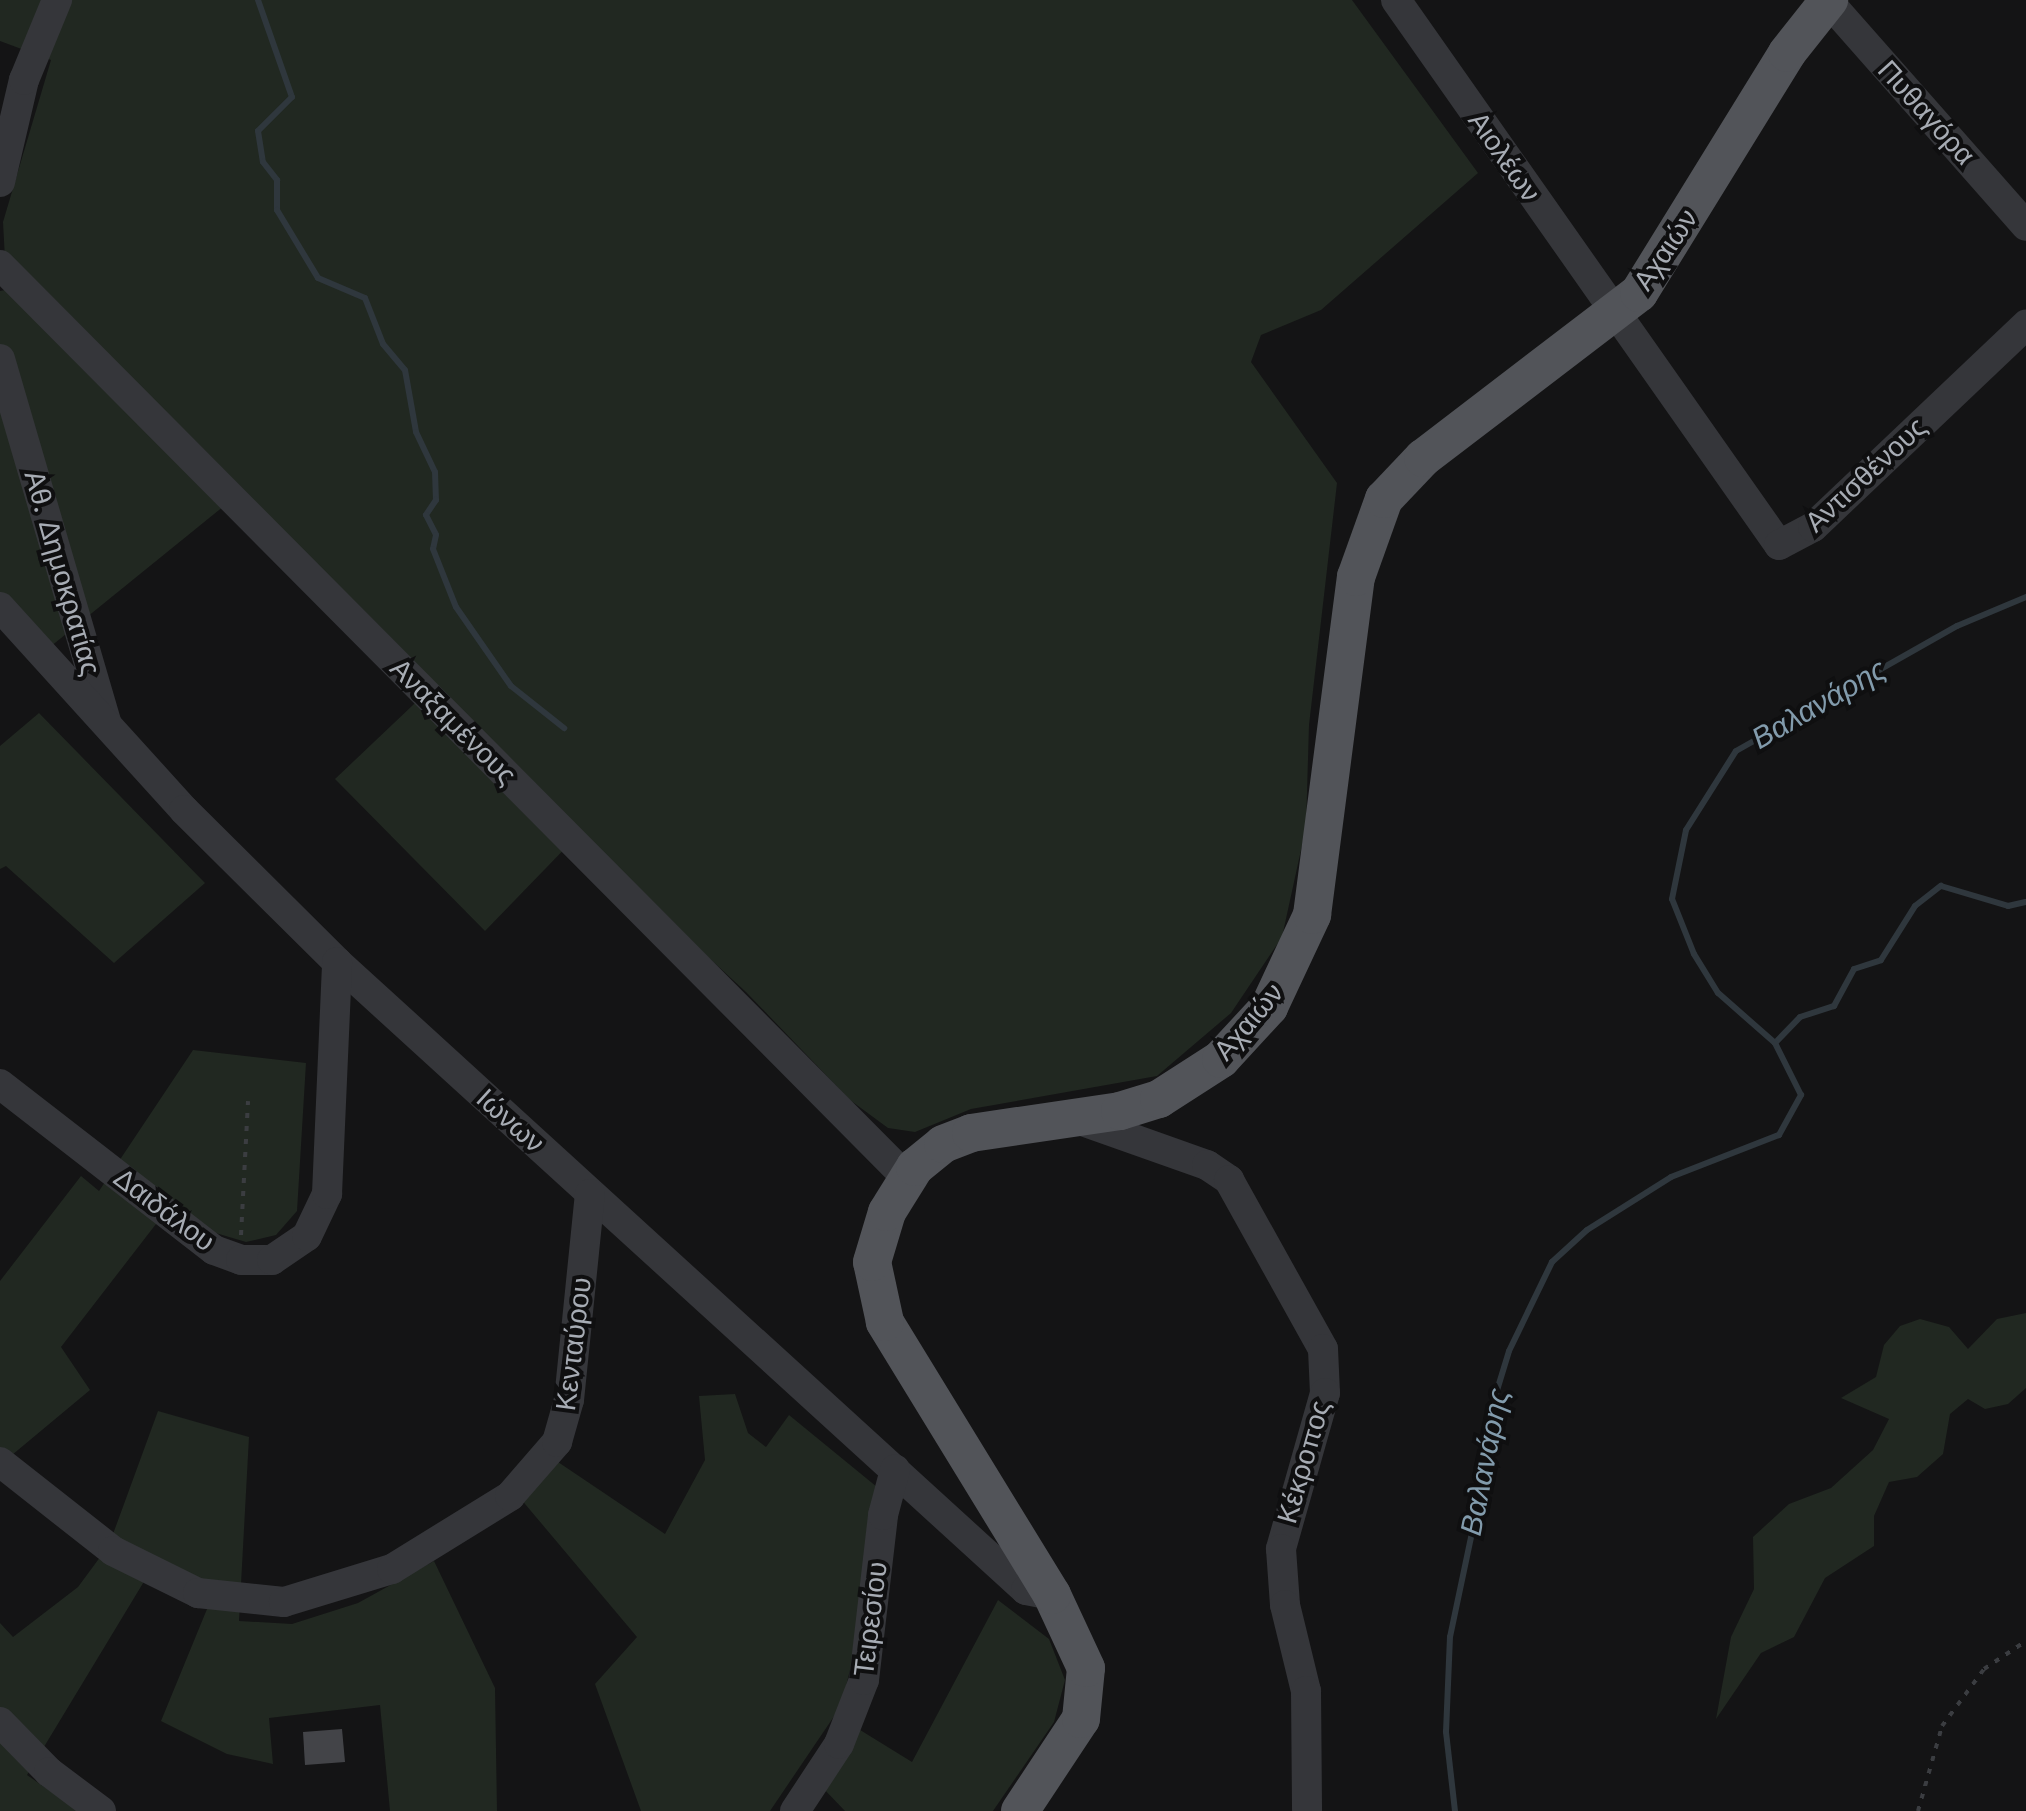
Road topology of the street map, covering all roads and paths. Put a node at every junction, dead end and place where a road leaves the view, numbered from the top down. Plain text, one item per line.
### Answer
1 (58, 0) edge
2 (1396, 0) edge
3 (1828, 1) edge
4 (0, 182) edge
5 (2026, 226) edge
6 (0, 265) edge
7 (1612, 314) junction
8 (2026, 325) edge
9 (0, 359) edge
10 (0, 607) edge
11 (108, 730) junction
12 (337, 962) junction
13 (0, 1084) edge
14 (248, 1100) dead end
15 (1078, 1118) junction
16 (907, 1178) junction
17 (590, 1194) junction
18 (228, 1256) junction
19 (0, 1462) edge
20 (895, 1470) junction
21 (1052, 1595) junction
22 (2026, 1641) edge
23 (0, 1722) edge
24 (101, 1811) edge
25 (795, 1811) edge
26 (1020, 1811) edge
27 (1307, 1811) edge
28 (1918, 1811) edge

1 - 4 street
2 - 7 street, Αιολέων
3 - 5 street, Πυθαγόρα
3 - 7 main road, Αχαιών
6 - 16 street, Αναξαμένους
7 - 8 street, Αντισθένους
7 - 15 main road, Αχαιών
9 - 11 street, Αθ. Δημοκρατίας
10 - 11 street, Ιώνων
11 - 12 street, Ιώνων
12 - 17 street, Ιώνων
12 - 18 street, Δαιδάλου
13 - 18 street, Δαιδάλου
14 - 18 path
15 - 16 main road, Αχαιών
15 - 27 street, Κέκροπος
16 - 21 main road, Αχαιών
17 - 19 street, Κενταύρου
17 - 20 street, Ιώνων
20 - 21 street, Ιώνων
20 - 25 street, Τειρεσίου
21 - 26 main road, Αχαιών
22 - 28 path
23 - 24 street

